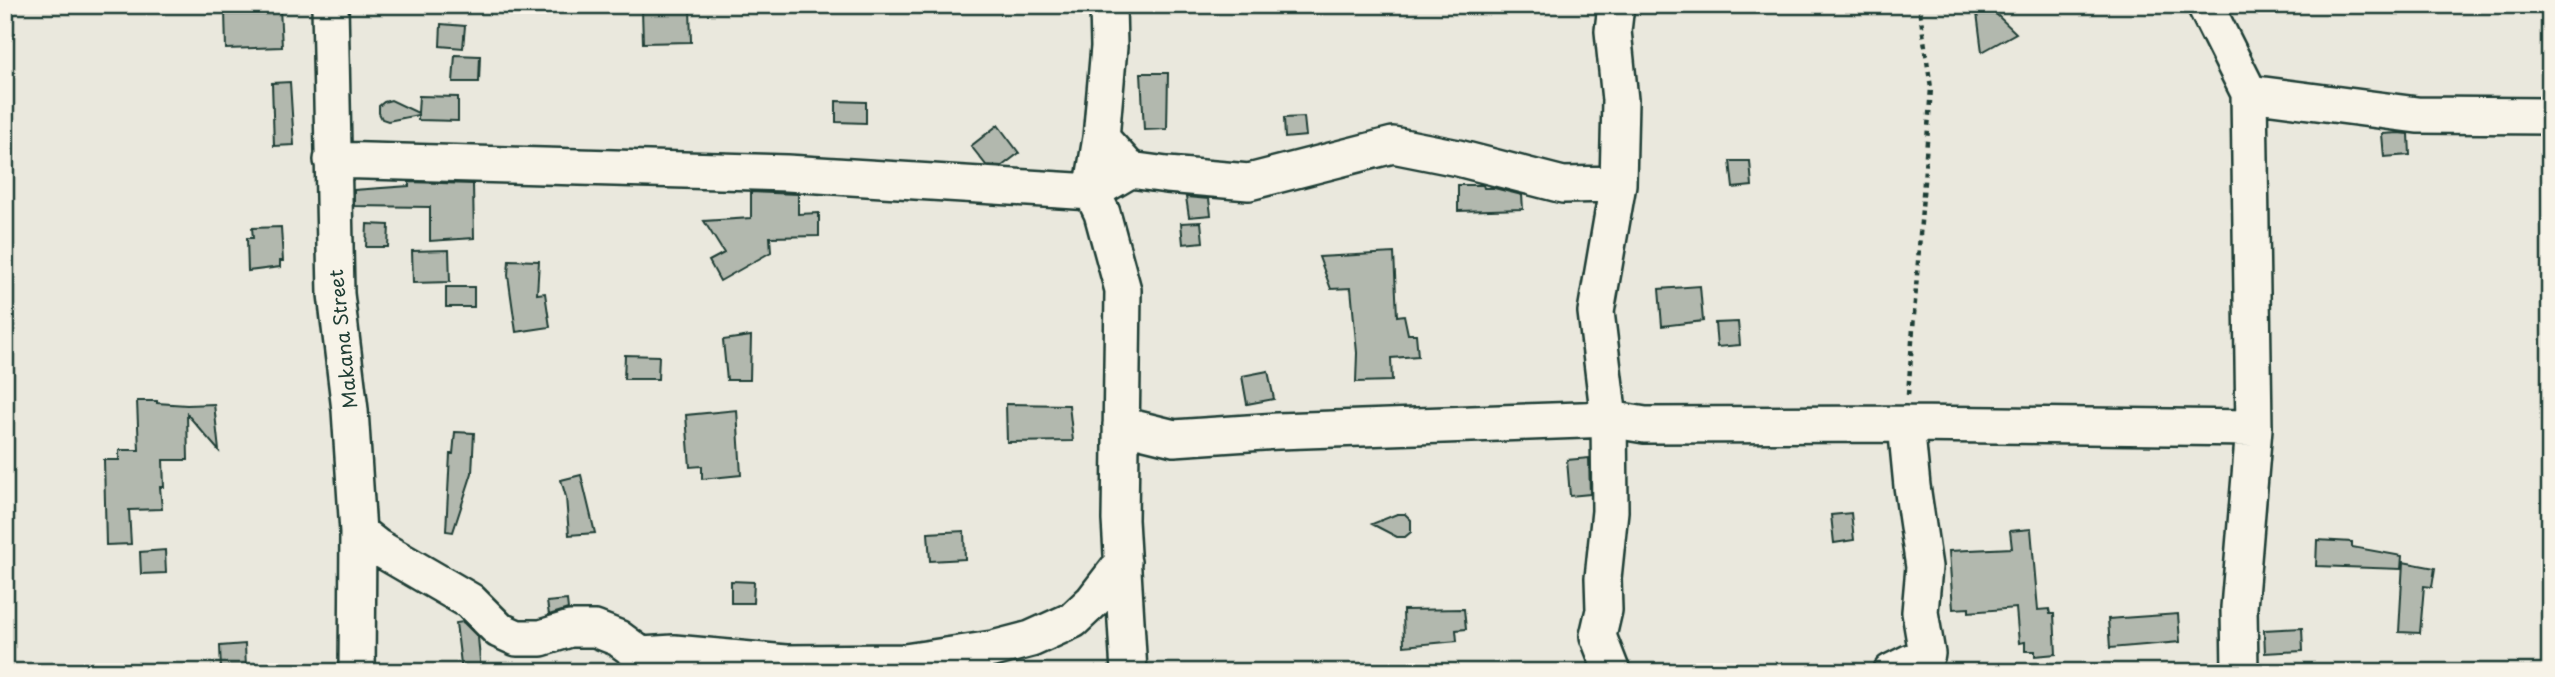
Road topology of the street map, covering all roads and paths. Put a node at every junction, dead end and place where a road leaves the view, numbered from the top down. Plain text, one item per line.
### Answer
1 (330, 5) edge
2 (1108, 5) edge
3 (1616, 5) edge
4 (1919, 5) edge
5 (2205, 5) edge
6 (2249, 93) junction
7 (2550, 116) edge
8 (1101, 138) junction
9 (332, 160) junction
10 (1130, 170) junction
11 (1618, 184) junction
12 (1092, 192) junction
13 (1609, 419) junction
14 (1906, 424) junction
15 (1121, 425) junction
16 (2255, 428) junction
17 (358, 533) junction
18 (1123, 562) junction
19 (357, 672) edge
20 (1129, 672) edge
21 (1612, 672) edge
22 (1892, 672) edge
23 (2240, 672) edge

1 - 9 street, Makana Street
2 - 8 street
3 - 11 street
4 - 14 path
5 - 6 street
6 - 7 street
6 - 16 street
8 - 10 street
8 - 12 street
9 - 12 street
9 - 17 street, Makana Street
10 - 11 street
10 - 12 street
11 - 13 street
12 - 15 street
13 - 14 street
13 - 15 street
13 - 21 street
14 - 16 street
14 - 22 street
15 - 18 street
16 - 23 street
17 - 18 street
17 - 19 street, Makana Street
18 - 20 street

